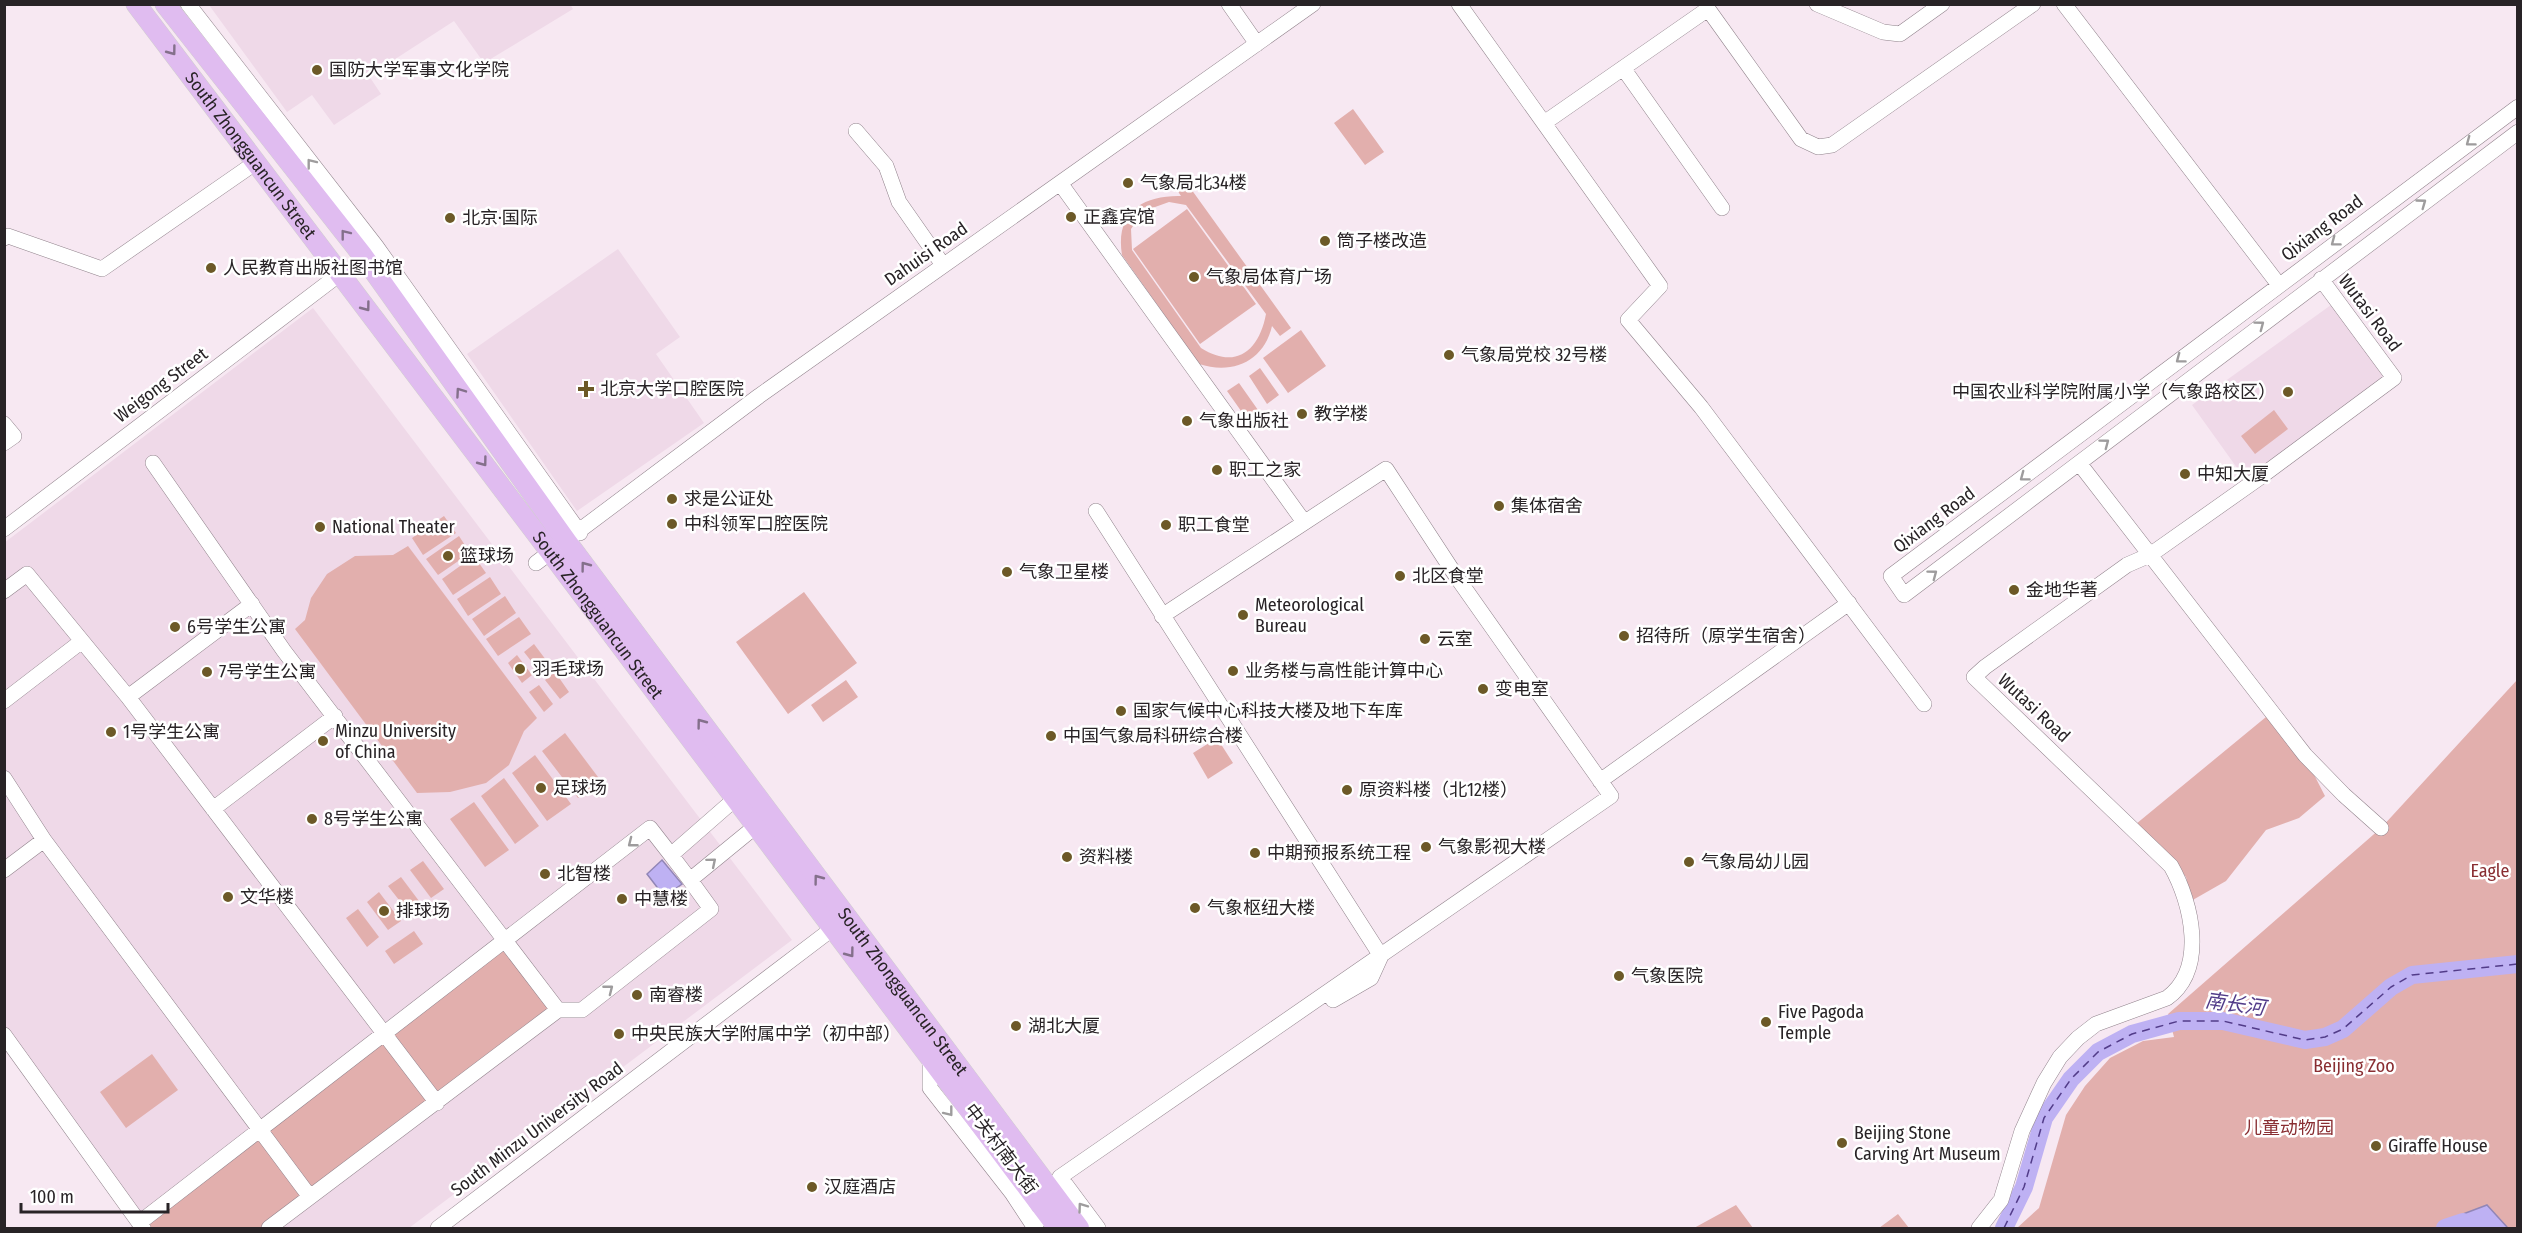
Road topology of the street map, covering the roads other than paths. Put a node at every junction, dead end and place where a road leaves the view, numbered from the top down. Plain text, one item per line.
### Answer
1 (136, 4) edge
2 (165, 4) edge
3 (188, 4) edge
4 (1229, 4) edge
5 (1313, 4) edge
6 (1459, 4) edge
7 (1817, 4) edge
8 (1942, 4) edge
9 (2033, 4) edge
10 (2064, 4) edge
11 (1712, 7) edge
12 (1257, 44) junction
13 (1623, 68) junction
14 (2517, 107) edge
15 (1544, 123) junction
16 (856, 130) dead end
17 (2517, 132) edge
18 (255, 163) junction
19 (1060, 183) junction
20 (1722, 208) dead end
21 (4, 238) edge
22 (943, 265) junction
23 (341, 273) junction
24 (2321, 279) junction
25 (2279, 285) junction
26 (4, 424) edge
27 (4, 443) edge
28 (153, 463) dead end
29 (2079, 463) junction
30 (1980, 509) junction
31 (1096, 511) dead end
32 (1304, 522) junction
33 (1994, 527) junction
34 (4, 529) edge
35 (559, 548) junction
36 (2150, 555) junction
37 (4, 591) edge
38 (1849, 603) junction
39 (252, 604) junction
40 (1162, 616) junction
41 (82, 641) junction
42 (128, 697) junction
43 (4, 701) edge
44 (1924, 704) dead end
45 (335, 716) junction
46 (4, 778) edge
47 (1600, 781) junction
48 (735, 799) junction
49 (213, 809) junction
50 (756, 826) junction
51 (2381, 828) dead end
52 (44, 840) junction
53 (671, 855) junction
54 (4, 870) edge
55 (690, 880) junction
56 (832, 929) junction
57 (505, 941) junction
58 (1381, 956) junction
59 (558, 1010) junction
60 (4, 1035) edge
61 (384, 1035) junction
62 (437, 1103) junction
63 (260, 1129) junction
64 (310, 1197) junction
65 (1050, 1212) edge
66 (141, 1226) edge
67 (269, 1228) edge
68 (438, 1228) edge
69 (1079, 1228) edge
70 (1098, 1228) edge
71 (1979, 1228) edge

1 -> 18 main road, South Zhongguancun Street
35 -> 2 main road, South Zhongguancun Street
35 -> 3 street, South Zhongguancun Street
4 - 12 street
5 - 12 street, Dahuisi Road
6 - 15 street
7 - 8 street
9 - 11 street
10 - 25 street
11 - 13 street
12 - 19 street, Dahuisi Road
13 - 15 street
13 - 20 street
14 -> 25 street, Qixiang Road
15 - 38 street
16 - 22 street
24 -> 17 street, Qixiang Road
18 - 21 street
18 - 23 main road, South Zhongguancun Street
19 - 22 street, Dahuisi Road
19 - 32 street
22 - 35 street, Dahuisi Road
23 - 34 street, Weigong Street
23 -> 35 main road, South Zhongguancun Street
29 -> 24 street, Qixiang Road
24 - 36 street, Wutasi Road
25 -> 30 street, Qixiang Road
26 - 27 street
28 - 39 street
29 - 33 street, Qixiang Road
29 - 36 street
30 - 33 street
30 -> 33 street, Qixiang Road
31 - 40 street
32 - 40 street
32 - 47 street
35 - 48 main road, South Zhongguancun Street
65 -> 35 main road, South Zhongguancun Street
36 - 51 street
36 - 71 street, Wutasi Road
37 - 41 street
38 - 44 street
38 - 47 street
39 - 42 street
39 - 45 street
40 - 58 street
41 - 42 street
41 - 43 street
42 - 49 street
45 - 49 street
45 - 57 street
46 - 52 street
47 - 58 street
48 - 50 main road, South Zhongguancun Street
48 - 53 street
49 - 61 street
55 -> 50 street
50 - 56 main road, South Zhongguancun Street
52 - 54 street
52 - 63 street
53 - 55 street
53 -> 57 street
59 -> 55 street
56 -> 65 main road, South Zhongguancun Street
56 - 68 street, South Minzu University Road
57 - 59 street
57 - 61 street
58 - 65 street
59 - 62 street
60 - 66 street
61 - 62 street
61 - 63 street
62 - 64 street
63 - 64 street
63 - 66 street
64 - 67 street
65 - 69 main road, South Zhongguancun Street
70 -> 65 street, 中关村南大街

